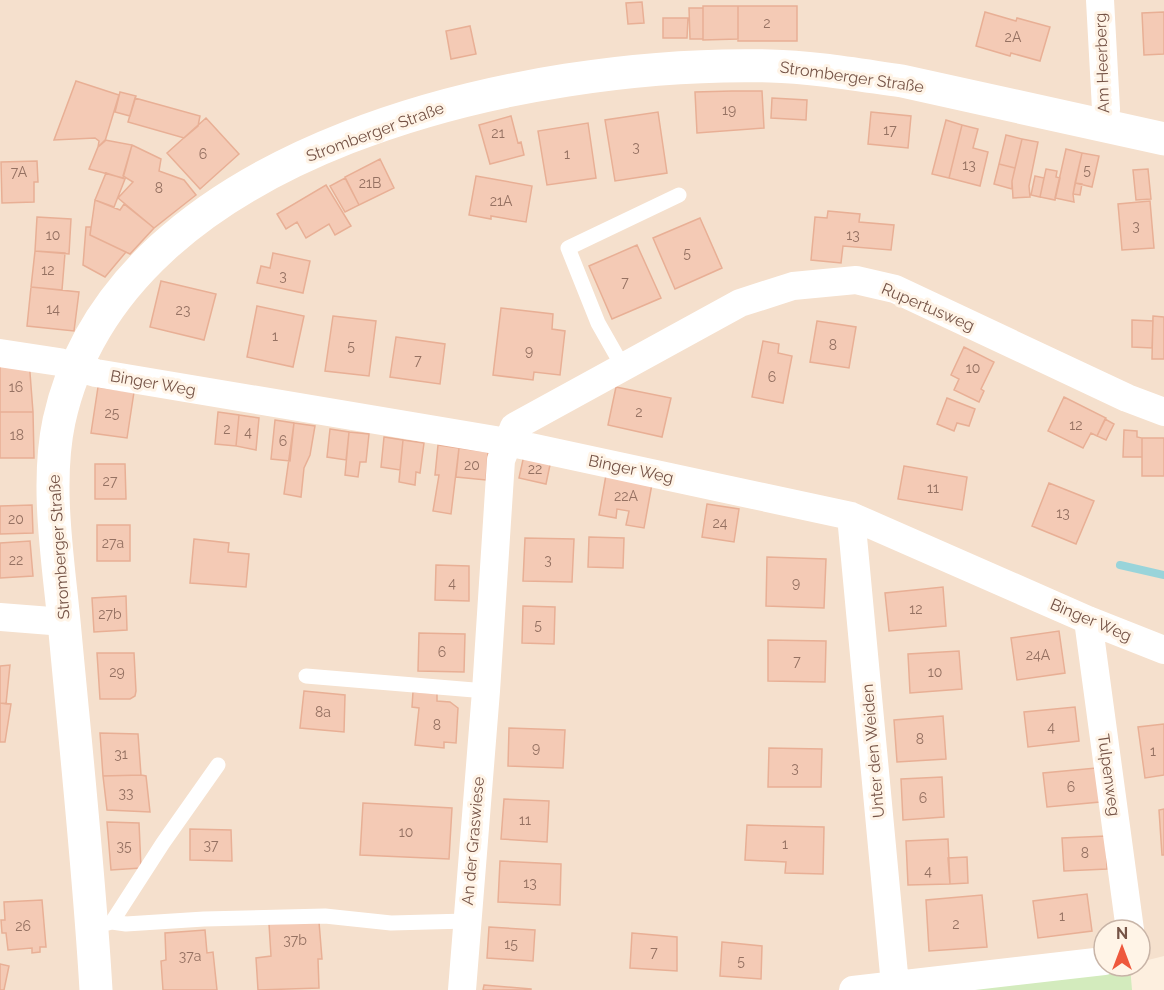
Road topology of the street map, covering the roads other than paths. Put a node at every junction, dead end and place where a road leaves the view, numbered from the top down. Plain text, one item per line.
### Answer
1 (1100, 0) edge
2 (1102, 125) junction
3 (1164, 139) edge
4 (679, 195) dead end
5 (0, 352) edge
6 (76, 367) junction
7 (623, 367) junction
8 (1164, 412) edge
9 (507, 442) junction
10 (851, 516) junction
11 (0, 617) edge
12 (1088, 620) junction
13 (64, 622) junction
14 (1164, 650) edge
15 (306, 676) dead end
16 (486, 691) junction
17 (218, 765) dead end
18 (1128, 918) edge
19 (467, 921) junction
20 (102, 924) junction
21 (1092, 962) edge
22 (895, 985) junction
23 (96, 990) edge
24 (462, 990) edge
25 (853, 990) edge

1 - 2 street, Am Heerberg
2 - 3 main road, Stromberger Straße
2 - 6 main road, Stromberger Straße
4 - 7 lane
5 - 6 street, Binger Weg
6 - 9 street, Binger Weg
6 - 13 main road, Stromberger Straße
7 - 8 street, Rupertusweg
7 - 9 street, Rupertusweg
9 - 10 street, Binger Weg
9 - 16 street, An der Graswiese
10 - 12 street, Binger Weg
10 - 22 street, Unter den Weiden
11 - 13 street
12 - 14 street, Binger Weg
12 - 18 street, Tulpenweg
13 - 20 main road, Stromberger Straße
15 - 16 lane
16 - 19 street, An der Graswiese
17 - 20 lane
19 - 20 lane
19 - 24 street, An der Graswiese
20 - 23 main road, Stromberger Straße
21 - 22 street
22 - 25 street

